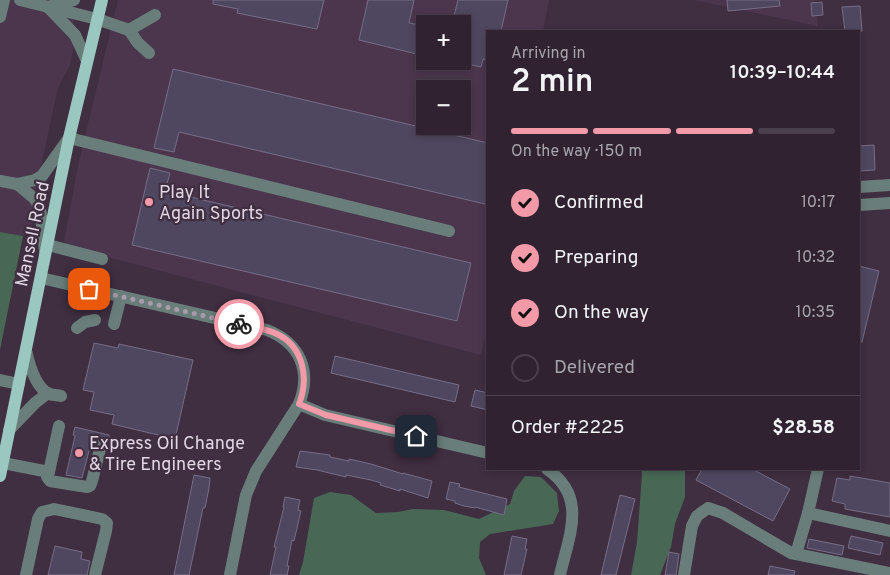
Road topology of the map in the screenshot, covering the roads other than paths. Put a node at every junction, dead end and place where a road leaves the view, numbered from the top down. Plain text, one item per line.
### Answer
1 (4, 0) edge
2 (20, 0) edge
3 (74, 0) edge
4 (102, 0) edge
5 (48, 7) junction
6 (155, 15) dead end
7 (0, 17) edge
8 (97, 19) junction
9 (129, 30) junction
10 (150, 53) dead end
11 (87, 61) junction
12 (69, 138) junction
13 (0, 181) edge
14 (17, 184) junction
15 (890, 185) edge
16 (860, 187) edge
17 (890, 204) edge
18 (861, 205) edge
19 (449, 231) dead end
20 (46, 251) junction
21 (102, 259) dead end
22 (41, 278) junction
23 (121, 296) junction
24 (95, 320) dead end
25 (114, 324) dead end
26 (77, 328) dead end
27 (26, 350) junction
28 (0, 380) edge
29 (19, 384) junction
30 (46, 392) junction
31 (61, 396) dead end
32 (299, 404) junction
33 (60, 426) dead end
34 (10, 430) junction
35 (101, 445) dead end
36 (486, 453) edge
37 (1, 469) edge
38 (548, 470) edge
39 (818, 470) edge
40 (49, 472) junction
41 (808, 513) junction
42 (890, 531) edge
43 (796, 554) junction
44 (890, 573) edge
45 (26, 575) edge
46 (95, 575) edge
47 (230, 575) edge
48 (560, 575) edge
49 (684, 575) edge

1 - 7 street
2 - 5 street
3 - 5 street
4 - 8 main road, Mansell Road
5 - 8 street
5 - 11 street
6 - 9 street
8 - 9 street
8 - 11 main road, Mansell Road
9 - 10 street
11 - 12 main road, Mansell Road
12 - 14 street
12 - 19 street
12 - 20 main road, Mansell Road
13 - 14 street
14 - 20 street
15 - 16 street
16 - 18 street
17 - 18 street
20 - 21 street
20 - 22 main road, Mansell Road
22 - 23 street
22 - 27 main road, Mansell Road
23 - 25 street
23 - 32 street
24 - 26 street
27 - 29 main road, Mansell Road
27 - 30 street
28 - 29 street
29 - 34 main road, Mansell Road
30 - 31 street
30 - 34 street
32 - 36 street
32 - 47 street
33 - 40 street
34 - 37 main road, Mansell Road
35 - 40 street
37 - 40 street
38 - 48 street
39 - 41 street
41 - 42 street
41 - 43 street
43 - 44 street
43 - 49 street
45 - 46 street

